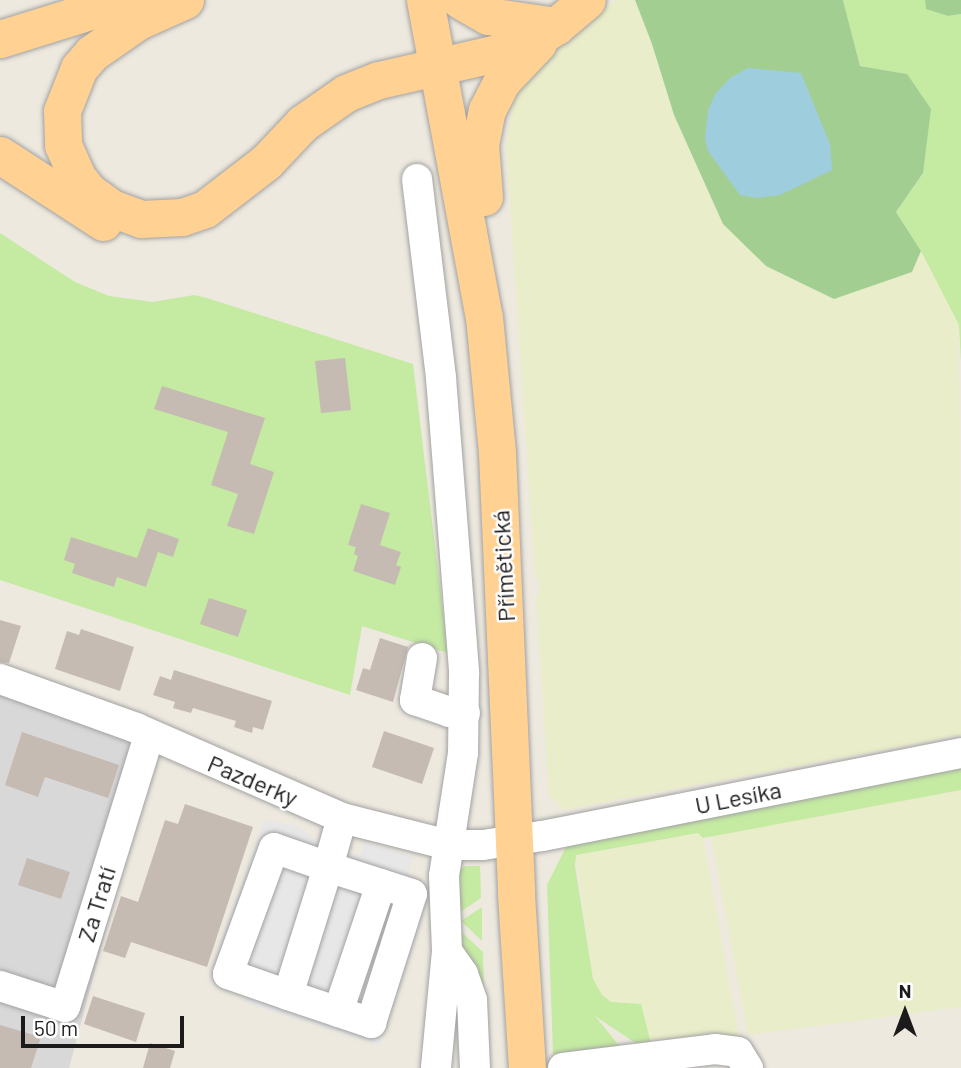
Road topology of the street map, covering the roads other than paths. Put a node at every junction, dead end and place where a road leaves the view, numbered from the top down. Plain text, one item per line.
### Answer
1 (124, 0) edge
2 (185, 0) edge
3 (425, 0) edge
4 (460, 0) edge
5 (587, 0) edge
6 (556, 26) junction
7 (0, 39) edge
8 (439, 67) junction
9 (0, 155) edge
10 (266, 162) junction
11 (417, 179) dead end
12 (484, 317) junction
13 (422, 658) dead end
14 (0, 679) edge
15 (465, 713) junction
16 (149, 736) junction
17 (961, 753) edge
18 (342, 818) junction
19 (514, 840) junction
20 (449, 845) junction
21 (328, 867) junction
22 (447, 951) junction
23 (0, 986) edge
24 (288, 995) junction
25 (436, 1068) edge
26 (475, 1068) edge
27 (527, 1068) edge
28 (563, 1068) edge
29 (748, 1068) edge

1 - 7 main road
2 - 10 main road
3 - 8 main road, Přímětická
4 - 6 main road
5 - 6 main road
6 - 8 main road
6 - 12 main road
8 - 10 main road
8 - 12 main road, Přímětická
9 - 10 main road
11 - 15 street
12 - 19 main road, Přímětická
13 - 15 street
14 - 16 street, Pazderky
15 - 20 street
16 - 18 street, Pazderky
16 - 23 street, Za Tratí
17 - 19 street, U Lesíka
18 - 20 street, Pazderky
18 - 21 street
19 - 20 street, Pazderky
19 - 27 main road, Přímětická
20 - 22 street
21 - 24 street
21 - 24 street
21 - 24 street
22 - 25 street
22 - 26 street
28 - 29 street

